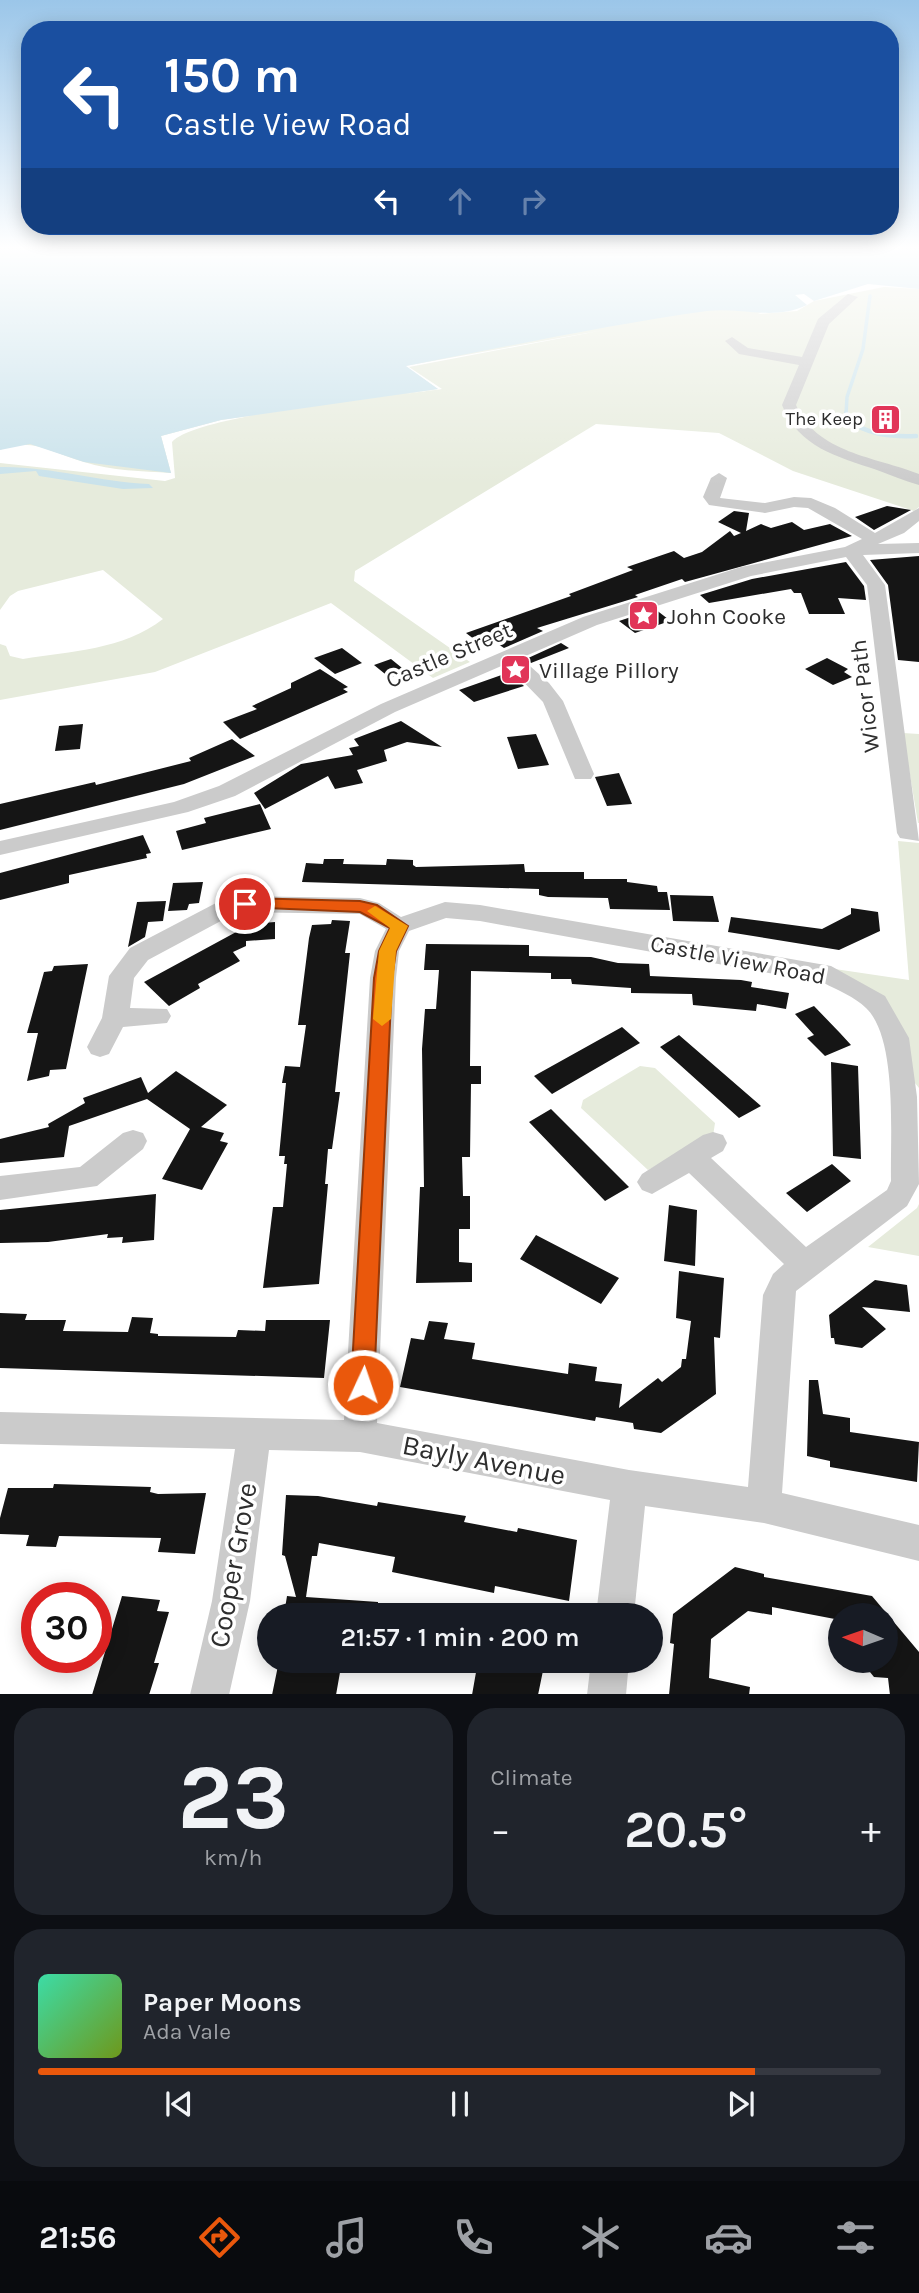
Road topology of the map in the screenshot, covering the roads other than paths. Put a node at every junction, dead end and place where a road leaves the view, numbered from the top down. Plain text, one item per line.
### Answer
1 (821, 326) edge
2 (732, 341) dead end
3 (806, 362) junction
4 (719, 478) dead end
5 (919, 480) edge
6 (919, 513) edge
7 (898, 529) junction
8 (919, 537) edge
9 (874, 540) junction
10 (919, 548) edge
11 (850, 551) junction
12 (508, 656) junction
13 (583, 774) dead end
14 (919, 834) edge
15 (0, 848) edge
16 (399, 926) junction
17 (158, 1016) dead end
18 (116, 1018) junction
19 (100, 1047) dead end
20 (911, 1098) edge
21 (133, 1141) dead end
22 (652, 1182) dead end
23 (912, 1182) edge
24 (0, 1188) edge
25 (805, 1265) junction
26 (0, 1428) edge
27 (254, 1435) junction
28 (360, 1436) junction
29 (629, 1487) junction
30 (764, 1506) junction
31 (919, 1543) edge
32 (616, 1603) edge
33 (609, 1673) edge
34 (209, 1694) edge
35 (606, 1694) edge

1 - 3 street
2 - 3 street
3 - 5 street
4 - 9 street
6 - 7 street, Castle Street
7 - 8 street
7 - 9 street, Castle Street
9 - 11 street, Castle Street
10 - 11 street
11 - 12 street, Castle Street
11 - 14 street, Wicor Path
12 - 13 street
12 - 15 street, Castle Street
16 - 18 street
16 - 20 street, Castle View Road
16 - 28 street
17 - 18 street
18 - 19 street
20 - 23 street, Castle View Road
21 - 24 street
22 - 25 street
23 - 25 street, Castle View Road
25 - 30 street, Castle View Road
26 - 27 street, Bayly Avenue
27 - 28 street, Bayly Avenue
27 - 34 street, Cooper Grove
28 - 29 street, Bayly Avenue
29 - 30 street, Bayly Avenue
29 - 32 street
30 - 31 street, Bayly Avenue
33 - 35 street

